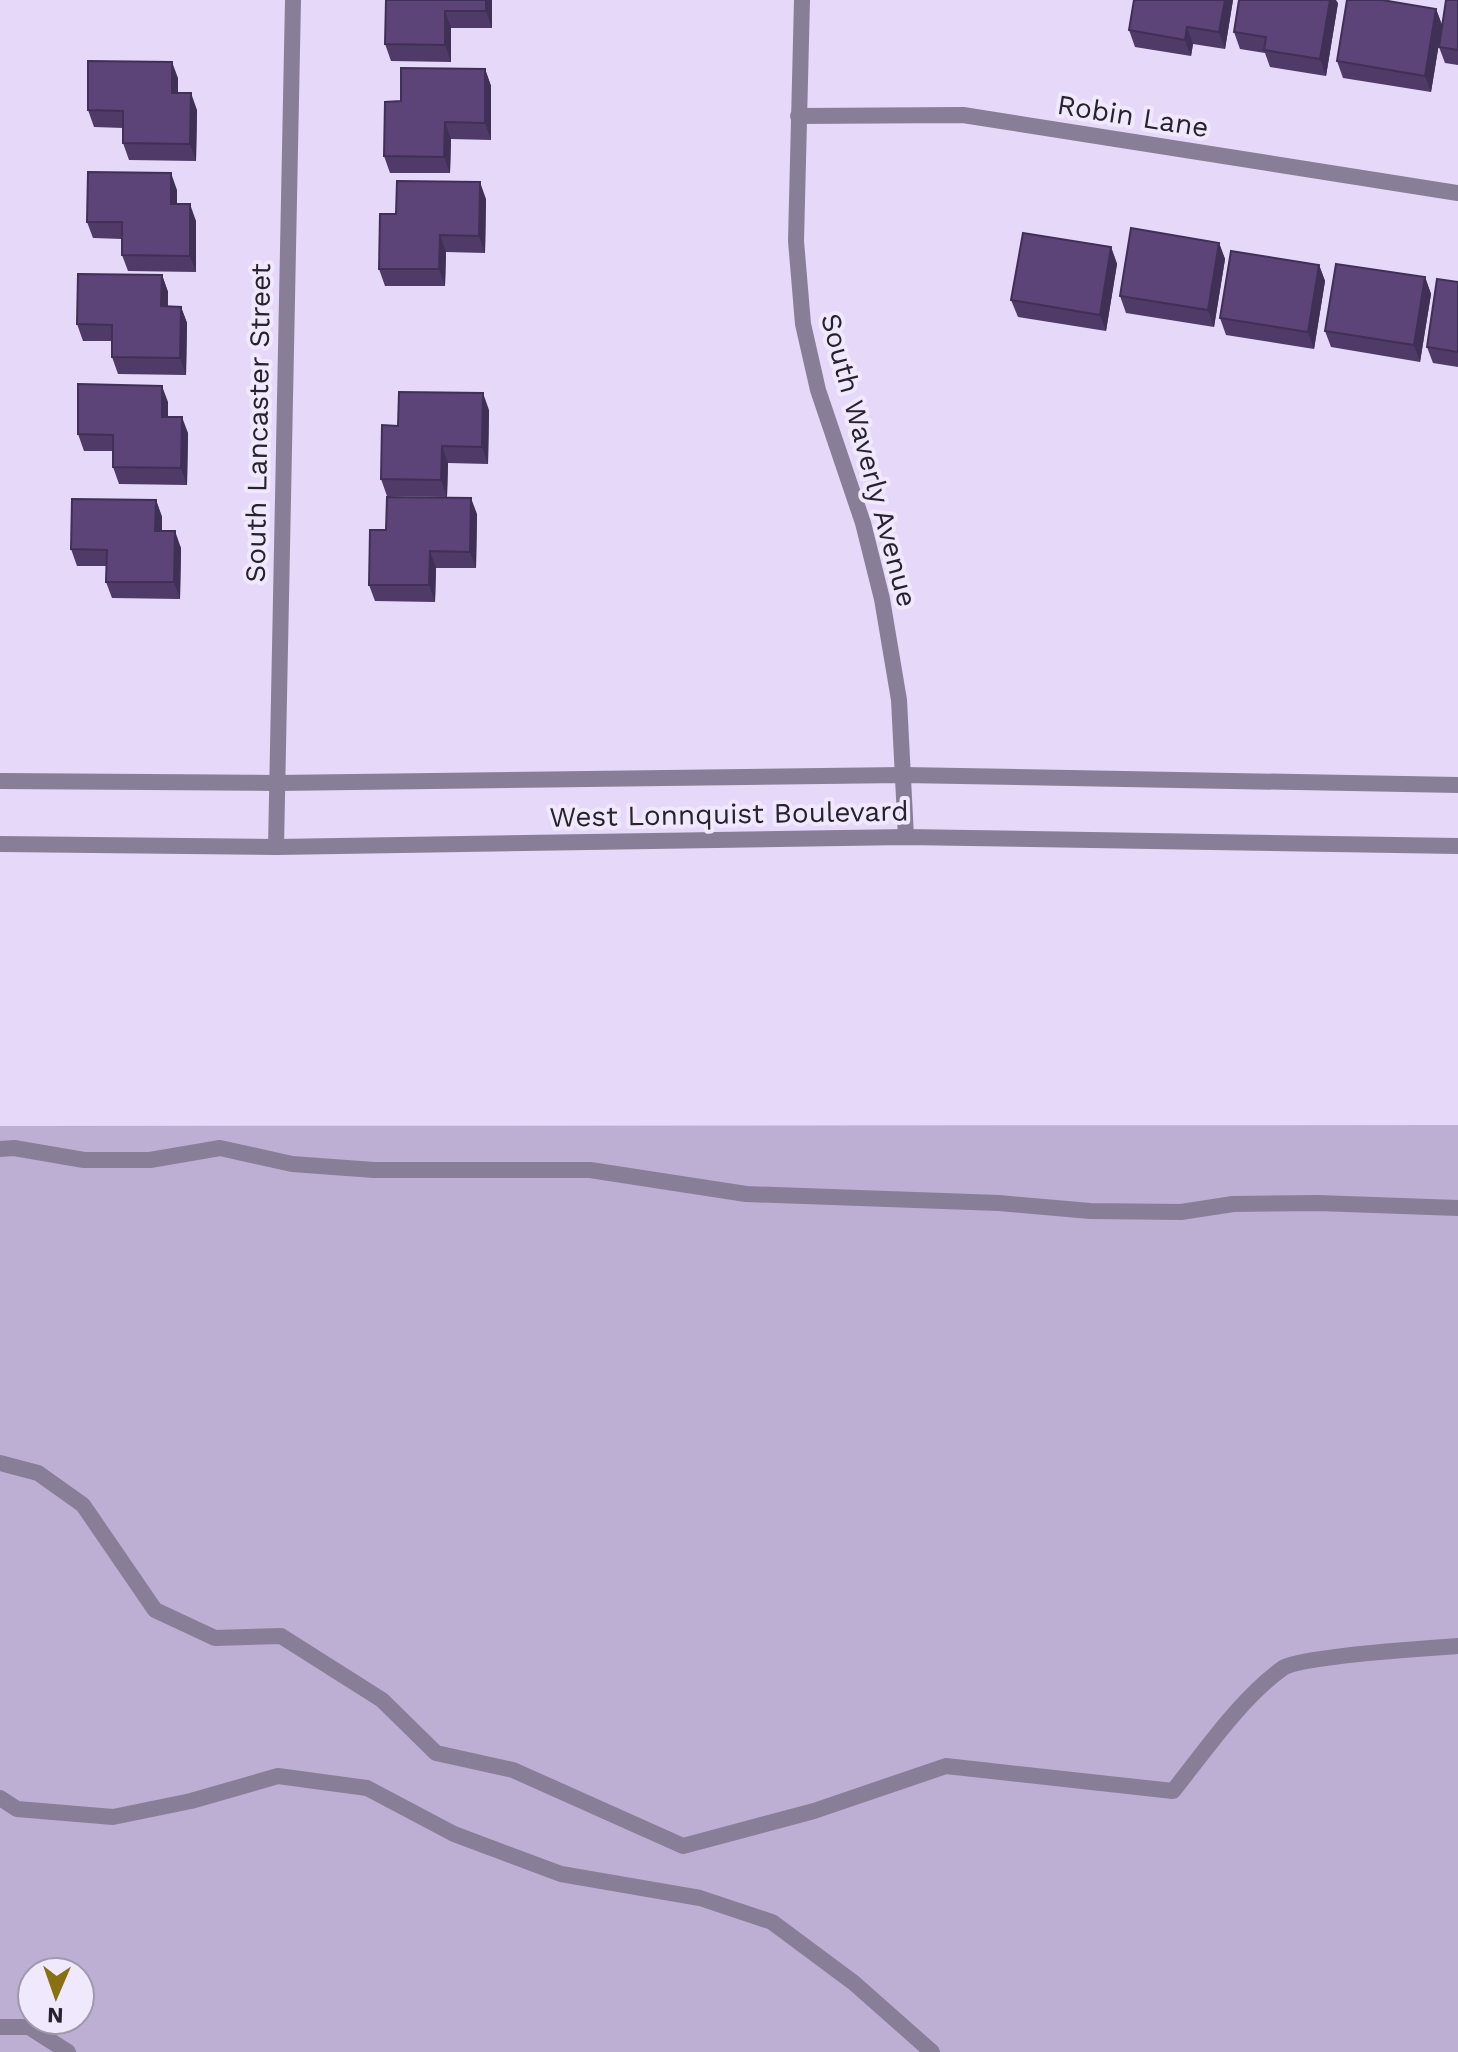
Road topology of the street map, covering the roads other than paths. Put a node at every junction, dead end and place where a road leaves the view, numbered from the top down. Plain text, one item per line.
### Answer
1 (293, 0) edge
2 (802, 0) edge
3 (798, 116) junction
4 (1458, 193) edge
5 (903, 775) junction
6 (0, 781) edge
7 (276, 783) junction
8 (1458, 785) edge
9 (906, 837) junction
10 (0, 844) edge
11 (1458, 846) edge
12 (276, 847) junction
13 (0, 1149) edge
14 (1458, 1208) edge
15 (0, 1463) edge
16 (1458, 1646) edge
17 (0, 1798) edge
18 (0, 2027) edge
19 (68, 2052) edge
20 (932, 2052) edge

1 - 7 street, South Lancaster Street
2 - 3 street, South Waverly Avenue
3 - 4 street, Robin Lane
3 - 5 street, South Waverly Avenue
5 - 7 street, West Lonnquist Boulevard
5 - 8 street, West Lonnquist Boulevard
5 - 9 street, South Waverly Avenue
6 - 7 street, West Lonnquist Boulevard
7 - 12 street, South Lancaster Street
9 - 11 street, West Lonnquist Boulevard
9 - 12 street, West Lonnquist Boulevard
10 - 12 street, West Lonnquist Boulevard
13 - 14 street
15 - 16 street
17 - 20 street
18 - 19 street

